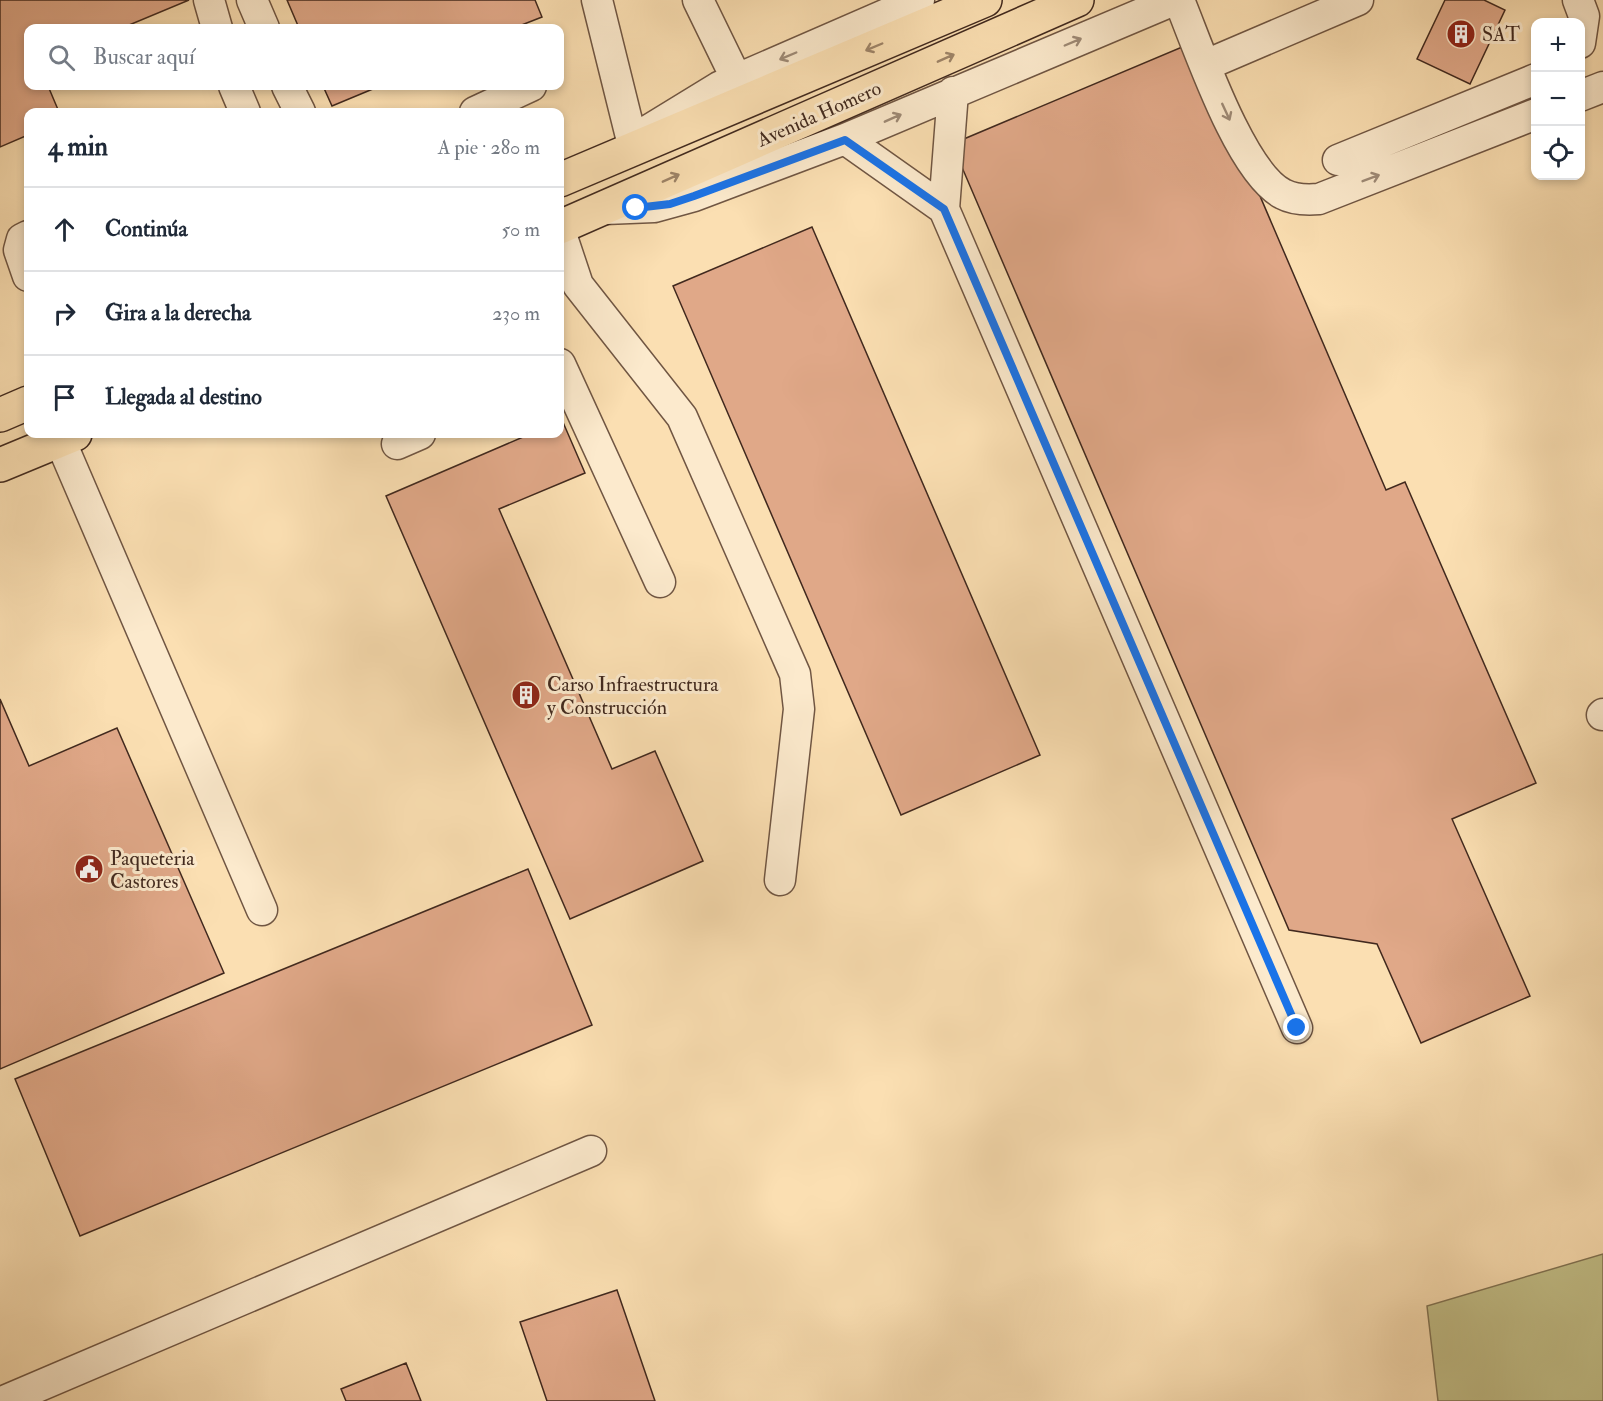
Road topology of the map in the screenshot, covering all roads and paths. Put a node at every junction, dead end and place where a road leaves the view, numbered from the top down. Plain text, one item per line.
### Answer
1 (209, 0) edge
2 (252, 0) edge
3 (597, 0) edge
4 (698, 0) edge
5 (919, 0) edge
6 (986, 0) edge
7 (1077, 0) edge
8 (1176, 0) edge
9 (1358, 0) edge
10 (1578, 0) edge
11 (888, 6) edge
12 (1584, 18) edge
13 (216, 24) edge
14 (262, 24) edge
15 (1206, 65) junction
16 (736, 78) junction
17 (1531, 81) edge
18 (1603, 87) edge
19 (236, 90) edge
20 (289, 90) edge
21 (522, 90) edge
22 (953, 92) junction
23 (1585, 94) edge
24 (243, 108) edge
25 (298, 108) edge
26 (484, 108) edge
27 (1531, 116) edge
28 (845, 140) junction
29 (632, 141) junction
30 (1338, 160) dead end
31 (593, 166) junction
32 (564, 178) edge
33 (944, 209) junction
34 (599, 210) junction
35 (564, 224) edge
36 (24, 238) edge
37 (564, 243) edge
38 (24, 264) edge
39 (564, 375) edge
40 (24, 404) edge
41 (0, 415) edge
42 (65, 438) edge
43 (67, 438) edge
44 (0, 465) edge
45 (660, 582) dead end
46 (780, 880) dead end
47 (262, 910) dead end
48 (1297, 1028) dead end
49 (591, 1151) dead end
50 (4, 1401) edge

1 - 13 lane
2 - 14 lane
3 - 29 lane
4 - 16 lane
5 - 11 lane
6 -> 31 main road, Avenida Homero
34 -> 7 main road, Avenida Homero
8 - 15 lane
22 -> 8 lane
9 - 15 lane
10 - 12 lane
11 -> 16 lane
15 -> 27 lane
16 - 29 lane
17 - 30 lane
18 - 23 lane
19 - 24 lane
20 - 25 lane
21 - 26 lane
28 -> 22 lane
22 - 33 lane
28 - 33 lane
28 - 34 lane
29 - 31 lane
31 - 32 main road, Avenida Homero
33 - 48 lane
34 - 35 main road, Avenida Homero
36 - 38 lane
37 - 46 lane
39 - 45 lane
40 - 41 main road
42 - 44 main road
43 - 47 lane
49 - 50 lane

